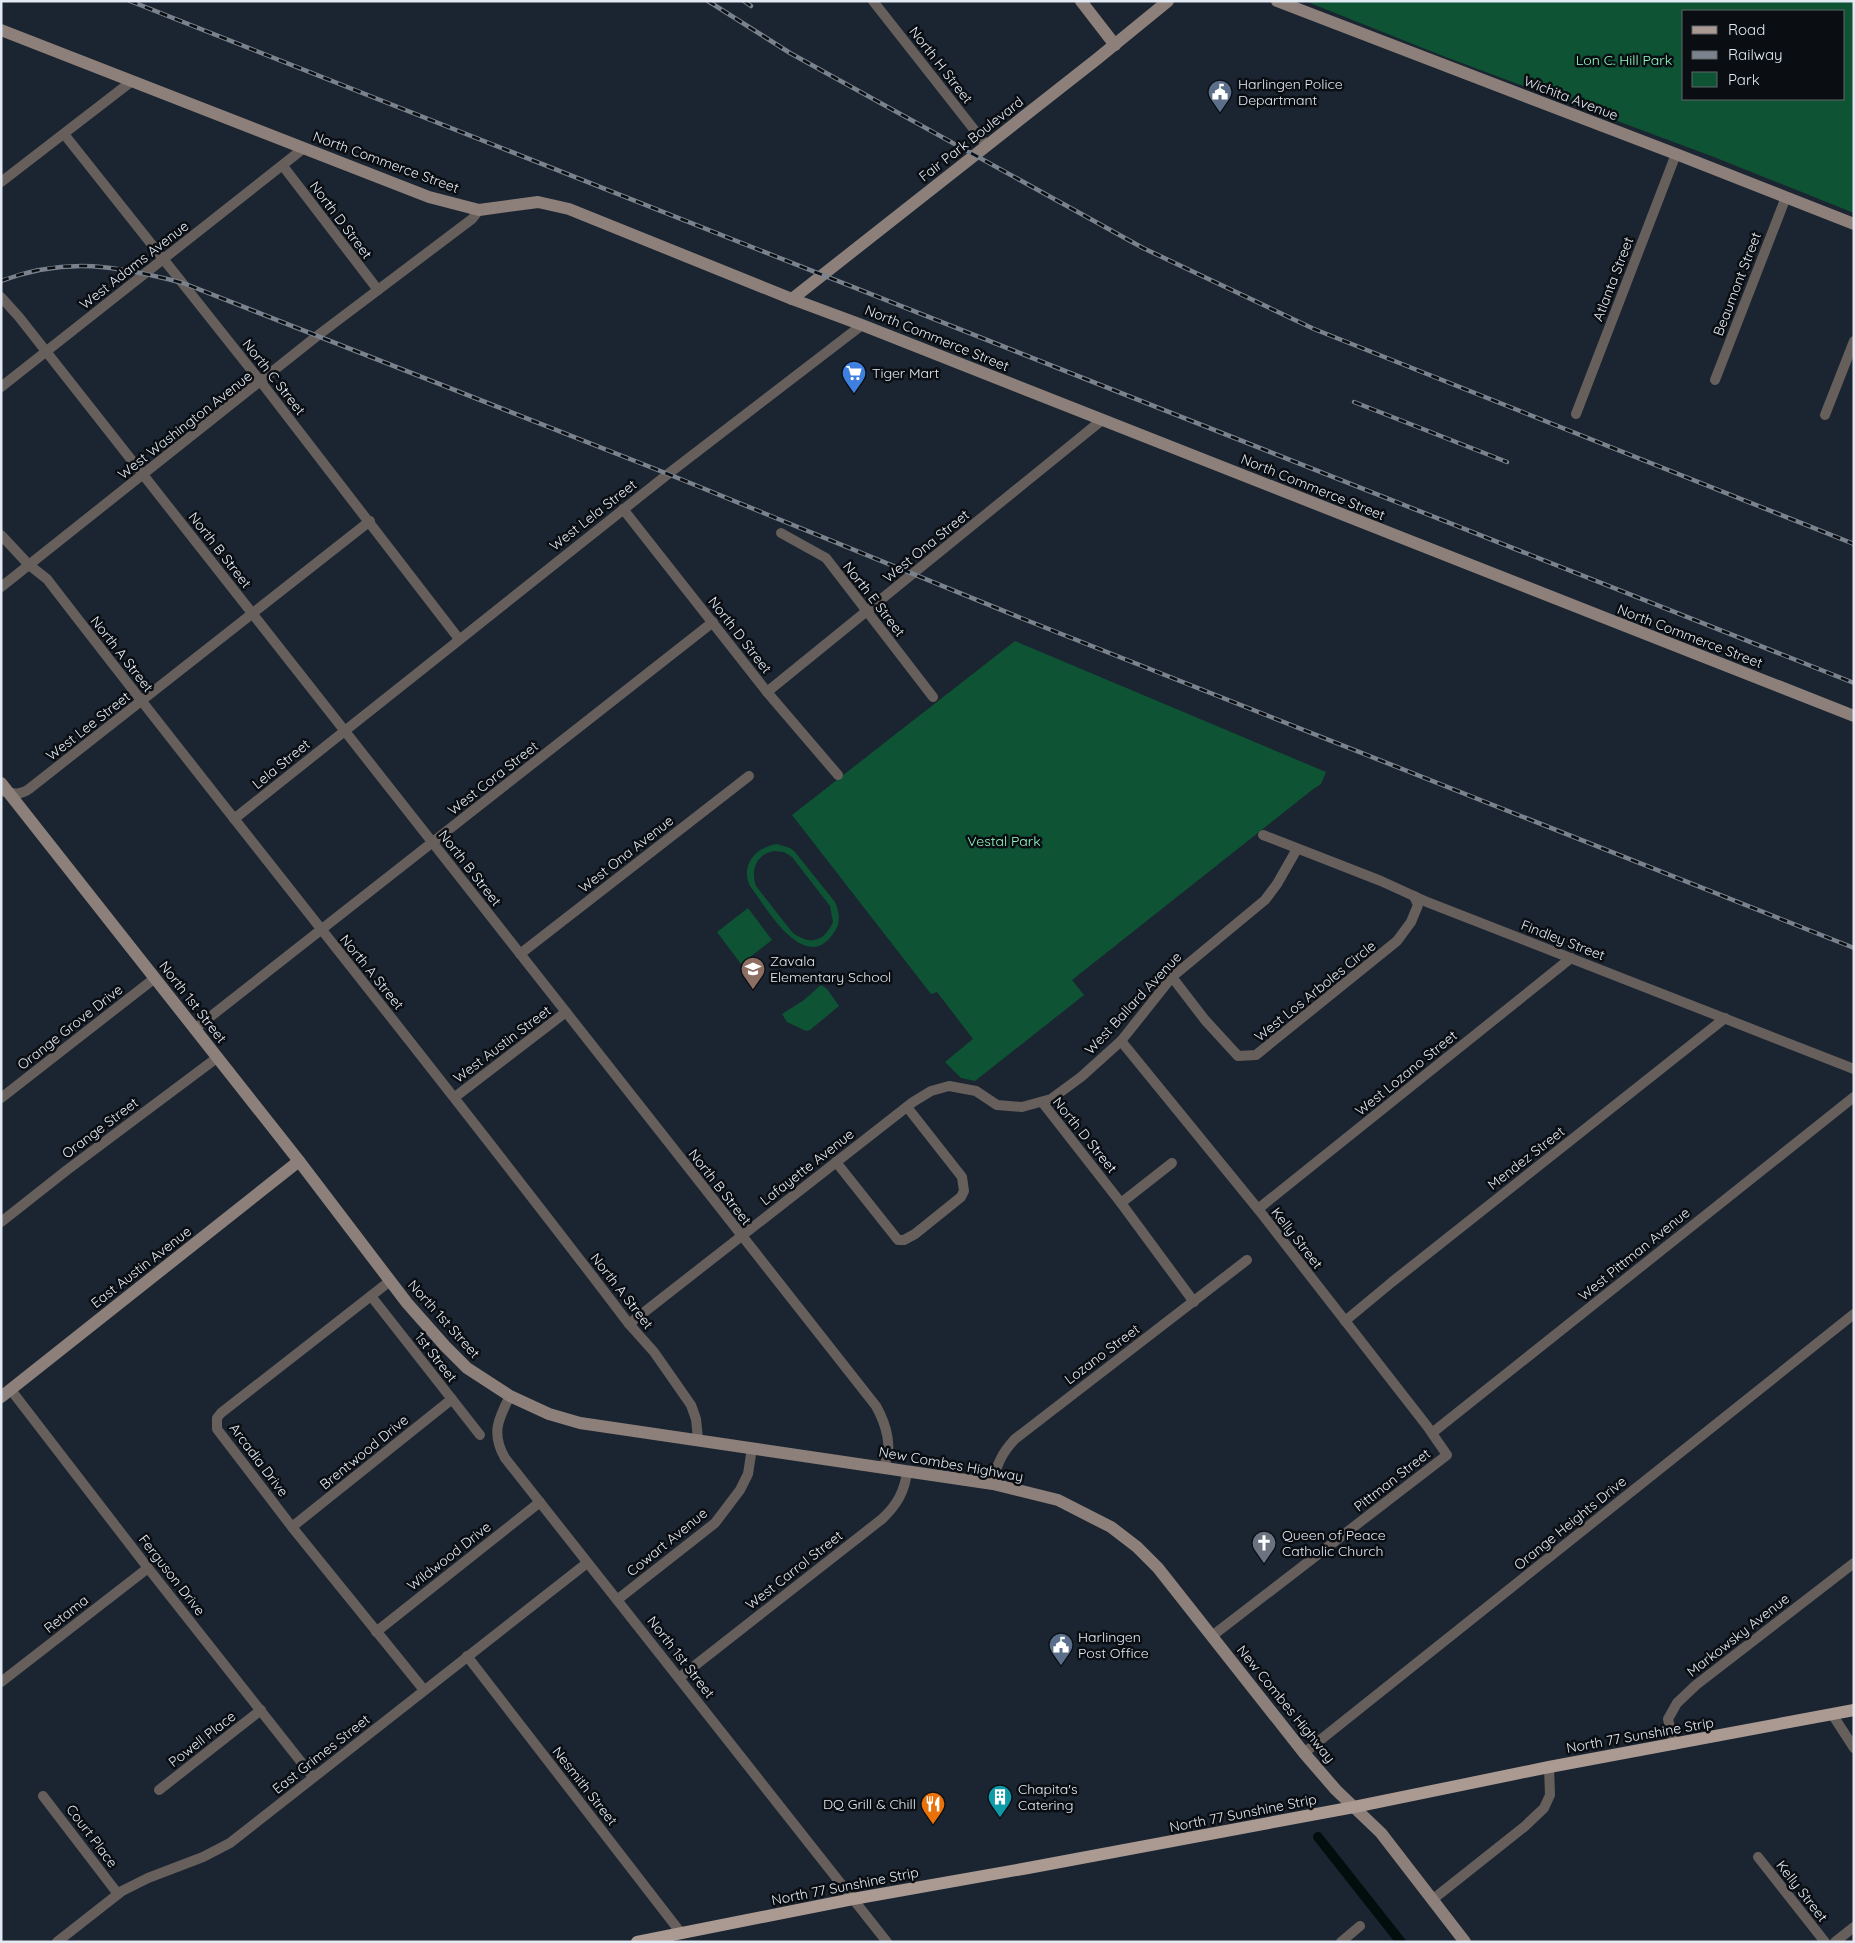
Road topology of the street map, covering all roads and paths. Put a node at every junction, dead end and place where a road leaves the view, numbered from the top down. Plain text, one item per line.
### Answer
1 (873, 1) edge
2 (1081, 1) edge
3 (1168, 1) edge
4 (1277, 1) edge
5 (1, 30) edge
6 (1115, 45) junction
7 (132, 81) junction
8 (64, 134) junction
9 (987, 146) junction
10 (304, 148) junction
11 (1676, 154) junction
12 (283, 166) junction
13 (1, 182) edge
14 (1786, 197) junction
15 (479, 210) junction
16 (1854, 224) edge
17 (164, 259) junction
18 (378, 290) junction
19 (1, 297) edge
20 (792, 299) junction
21 (862, 325) junction
22 (1853, 345) edge
23 (46, 351) junction
24 (1715, 380) dead end
25 (261, 382) junction
26 (1, 387) edge
27 (1576, 414) dead end
28 (1825, 415) dead end
29 (1102, 420) junction
30 (144, 475) junction
31 (624, 509) junction
32 (370, 521) junction
33 (782, 533) dead end
34 (1, 535) edge
35 (29, 565) junction
36 (1, 587) edge
37 (866, 612) junction
38 (253, 614) junction
39 (713, 622) junction
40 (460, 639) junction
41 (767, 692) junction
42 (933, 697) dead end
43 (142, 702) junction
44 (1854, 716) edge
45 (344, 730) junction
46 (838, 775) dead end
47 (748, 776) dead end
48 (4, 789) edge
49 (234, 819) junction
50 (1263, 835) dead end
51 (433, 843) junction
52 (1297, 849) junction
53 (1414, 896) junction
54 (321, 930) junction
55 (520, 954) junction
56 (1571, 958) junction
57 (1172, 977) junction
58 (155, 978) junction
59 (566, 1012) junction
60 (1725, 1018) junction
61 (196, 1028) junction
62 (1121, 1041) junction
63 (218, 1057) junction
64 (1854, 1068) edge
65 (455, 1097) junction
66 (1854, 1097) edge
67 (1, 1098) edge
68 (1042, 1102) junction
69 (907, 1107) junction
70 (300, 1161) junction
71 (836, 1162) junction
72 (1172, 1163) dead end
73 (1121, 1202) junction
74 (1258, 1209) junction
75 (1, 1222) edge
76 (742, 1236) junction
77 (1246, 1260) dead end
78 (390, 1281) junction
79 (371, 1296) junction
80 (1194, 1302) junction
81 (1854, 1314) edge
82 (1345, 1322) junction
83 (630, 1324) junction
84 (6, 1393) edge
85 (510, 1396) junction
86 (452, 1399) junction
87 (1432, 1433) junction
88 (480, 1435) dead end
89 (698, 1439) junction
90 (752, 1448) junction
91 (1447, 1455) joint
92 (883, 1468) junction
93 (908, 1471) junction
94 (993, 1484) junction
95 (540, 1502) junction
96 (292, 1527) junction
97 (587, 1563) junction
98 (1854, 1564) edge
99 (148, 1568) junction
100 (617, 1600) junction
101 (376, 1632) junction
102 (1212, 1636) junction
103 (467, 1656) junction
104 (679, 1678) junction
105 (1, 1682) edge
106 (424, 1690) junction
107 (261, 1710) junction
108 (1854, 1710) edge
109 (1832, 1714) junction
110 (1674, 1745) junction
111 (1854, 1748) edge
112 (1304, 1752) junction
113 (1549, 1767) junction
114 (313, 1777) junction
115 (160, 1790) dead end
116 (43, 1796) dead end
117 (1354, 1807) junction
118 (1758, 1858) dead end
119 (118, 1894) junction
120 (853, 1899) junction
121 (1432, 1900) junction
122 (1360, 1926) dead end
123 (1854, 1927) edge
124 (681, 1933) junction
125 (56, 1942) edge
126 (637, 1942) edge
127 (886, 1942) edge
128 (1341, 1942) edge
129 (1465, 1942) edge
130 (1825, 1942) edge
131 (1835, 1942) edge

1 - 9 street, North H Street
2 - 6 street
3 - 6 street, Fair Park Boulevard
4 - 11 street, Wichita Avenue
5 - 7 street, North Commerce Street
6 - 9 street, Fair Park Boulevard
7 - 8 street
7 - 10 street, North Commerce Street
8 - 13 street
8 - 17 street, North C Street
9 - 20 street, Fair Park Boulevard
10 - 12 street, West Adams Avenue
10 - 15 street, North Commerce Street
11 - 14 street, Wichita Avenue
11 - 27 street, Atlanta Street
12 - 17 street, West Adams Avenue
12 - 18 street, North D Street
14 - 16 street, Wichita Avenue
14 - 24 street, Beaumont Street
15 - 18 street, West Washington Avenue
15 - 20 street, North Commerce Street
17 - 23 street, West Adams Avenue
17 - 25 street, North C Street
18 - 25 street, West Washington Avenue
19 - 23 street, North B Street
20 - 21 street, North Commerce Street
21 - 29 street, North Commerce Street
21 - 31 street, West Lela Street
22 - 28 street
23 - 26 street, West Adams Avenue
23 - 30 street, North B Street
25 - 30 street, West Washington Avenue
25 - 32 street, North C Street
29 - 37 street, West Ona Street
29 - 44 street, North Commerce Street
30 - 35 street, West Washington Avenue
30 - 38 street, North B Street
31 - 39 street, North D Street
31 - 40 street, West Lela Street
32 - 38 street, West Lee Street
32 - 40 street, North C Street
33 - 37 street, North E Street
34 - 35 street, North A Street
35 - 36 street, West Washington Avenue
35 - 43 street, North A Street
37 - 41 street, West Ona Street
37 - 42 street, North E Street
38 - 43 street, West Lee Street
38 - 45 street, North B Street
39 - 41 street, North D Street
39 - 51 street, West Cora Street
40 - 45 street, West Lela Street
41 - 46 street, North D Street
43 - 48 street, West Lee Street
43 - 49 street, North A Street
45 - 49 street, Lela Street
45 - 51 street, North B Street
47 - 55 street, West Ona Avenue
48 - 58 street, North 1st Street
49 - 54 street, North A Street
50 - 52 street, Findley Street
51 - 54 street, West Cora Street
51 - 55 street, North B Street
52 - 53 street, Findley Street
52 - 57 street, West Ballard Avenue
53 - 56 street, Findley Street
53 - 57 street, West Los Arboles Circle
54 - 61 street, West Cora Street
54 - 65 street, North A Street
55 - 59 street, North B Street
56 - 60 street, Findley Street
56 - 74 street, West Lozano Street
57 - 62 street, West Ballard Avenue
58 - 61 street, North 1st Street
58 - 67 street, Orange Grove Drive
59 - 65 street, West Austin Street
59 - 76 street, North B Street
60 - 64 street, Findley Street
60 - 82 street, Mendez Street
61 - 63 street, North 1st Street
62 - 68 street, West Ballard Avenue
62 - 74 street, Kelly Street
63 - 70 street, North 1st Street
63 - 75 street, Orange Street
65 - 83 street, North A Street
66 - 87 street, West Pittman Avenue
68 - 69 street, North D Street
68 - 73 street, North D Street
69 - 71 street, Lafayette Avenue
69 - 71 street
70 - 78 street, North 1st Street
70 - 84 street, East Austin Avenue
71 - 76 street, Lafayette Avenue
72 - 73 street
73 - 80 street, North D Street
74 - 82 street, Kelly Street
76 - 83 street, Lafayette Avenue
76 - 92 street, North B Street
77 - 80 street, Lozano Street
78 - 79 street, Arcadia Drive
78 - 85 street, North 1st Street
79 - 86 street, 1st Street
79 - 96 street, Arcadia Drive
80 - 94 street, Lozano Street
81 - 112 street, Orange Heights Drive
82 - 87 street, Kelly Street
83 - 89 street, North A Street
84 - 99 street, Ferguson Drive
85 - 89 street, New Combes Highway
85 - 95 street, North 1st Street
86 - 88 street, 1st Street
86 - 96 street, Brentwood Drive
87 - 91 street, Kelly Street
89 - 90 street, New Combes Highway
90 - 92 street, New Combes Highway
90 - 100 street, Cowart Avenue
91 - 102 street, Pittman Street
92 - 93 street, New Combes Highway
93 - 94 street, New Combes Highway
93 - 104 street, West Carrol Street
94 - 102 street, New Combes Highway
95 - 97 street, North 1st Street
95 - 101 street, Wildwood Drive
96 - 101 street, Arcadia Drive
97 - 100 street, North 1st Street
97 - 103 street, East Grimes Street
98 - 110 street, Markowsky Avenue
99 - 105 street, Retama
99 - 107 street, Ferguson Drive
100 - 104 street, North 1st Street
101 - 106 street, Arcadia Drive
102 - 112 street, New Combes Highway
103 - 106 street, East Grimes Street
103 - 124 street, Nesmith Street
104 - 120 street, North 1st Street
106 - 114 street, East Grimes Street
107 - 114 street, Ferguson Drive
107 - 115 street, Powell Place
108 - 109 main road, North 77 Sunshine Strip
109 - 110 main road, North 77 Sunshine Strip
109 - 111 street
110 - 113 main road, North 77 Sunshine Strip
112 - 117 street, New Combes Highway
113 - 117 main road, North 77 Sunshine Strip
113 - 121 street
114 - 119 street, East Grimes Street
116 - 119 street, Court Place
117 - 120 main road, North 77 Sunshine Strip
117 - 121 street, New Combes Highway
118 - 130 street, Kelly Street
119 - 125 street, East Grimes Street
120 - 124 main road, North 77 Sunshine Strip
120 - 127 street, North 1st Street
121 - 129 street, New Combes Highway
122 - 128 street
123 - 131 street
124 - 126 main road, North 77 Sunshine Strip

